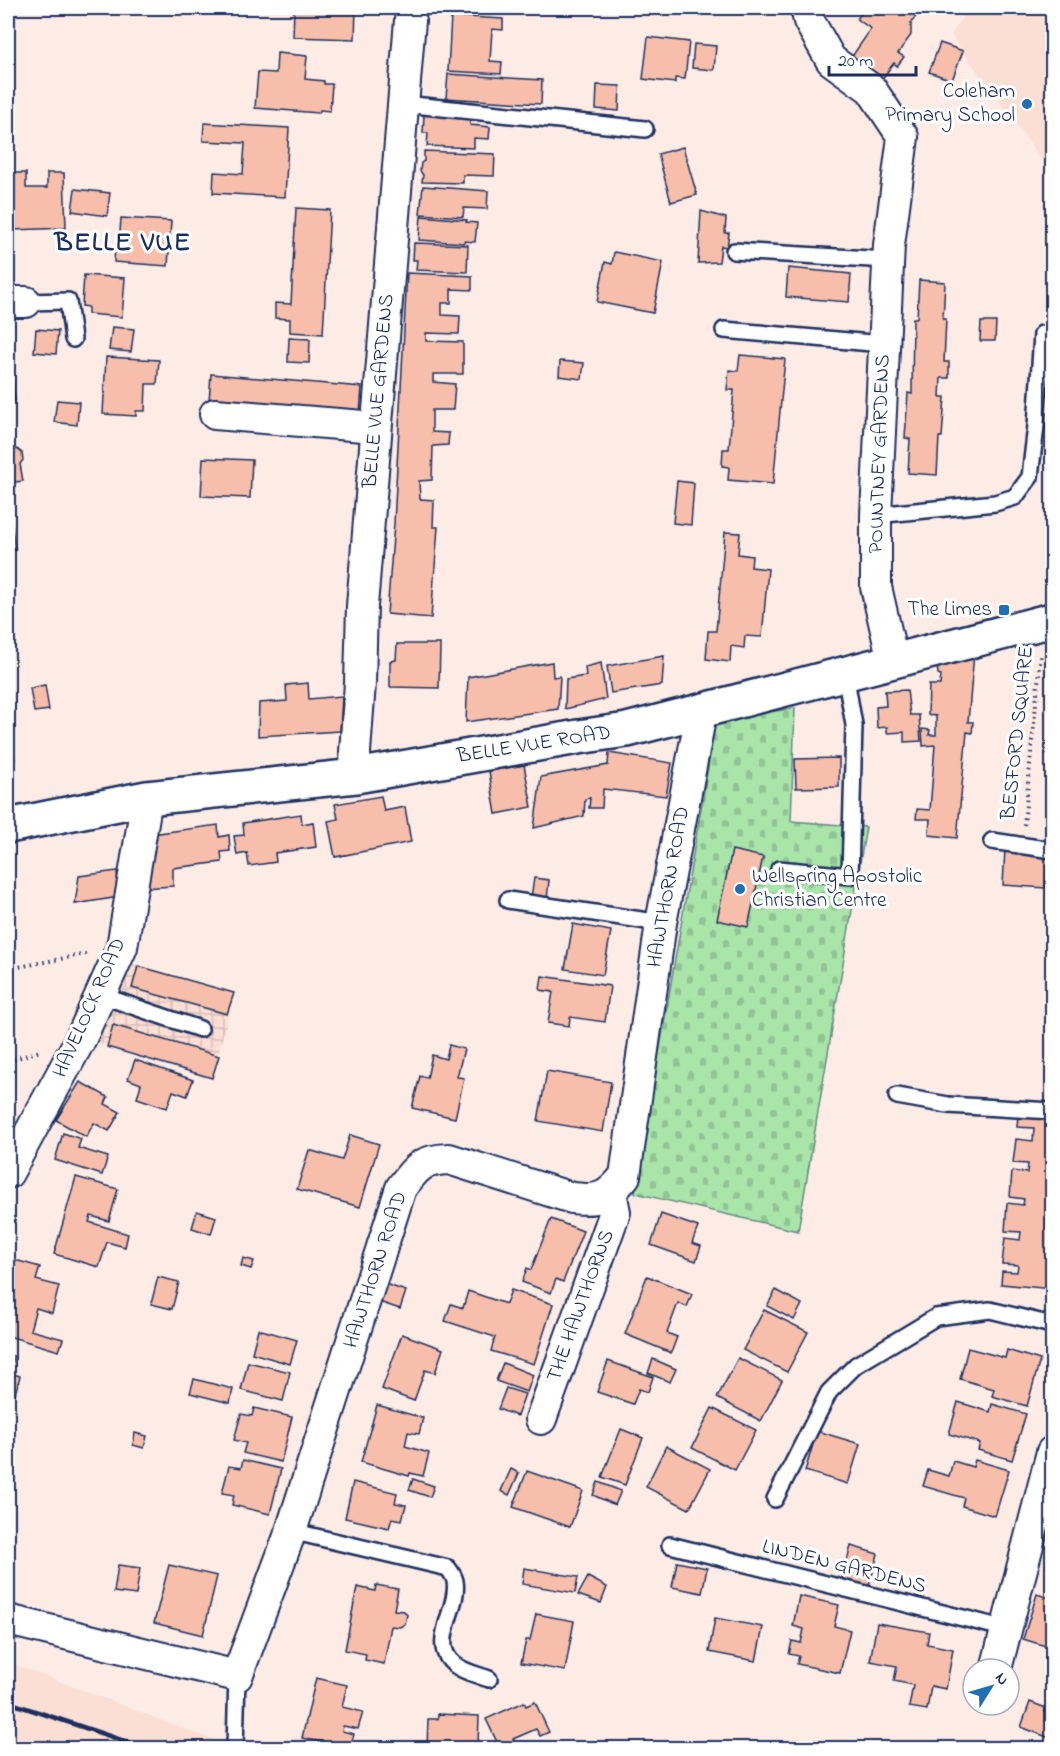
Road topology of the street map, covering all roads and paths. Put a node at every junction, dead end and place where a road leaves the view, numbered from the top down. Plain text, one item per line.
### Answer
1 (411, 8) edge
2 (806, 8) edge
3 (404, 105) junction
4 (645, 129) dead end
5 (734, 251) dead end
6 (888, 253) junction
7 (17, 302) edge
8 (724, 330) dead end
9 (1042, 334) dead end
10 (73, 339) dead end
11 (883, 344) junction
12 (215, 414) dead end
13 (376, 427) junction
14 (876, 515) junction
15 (1048, 621) edge
16 (893, 661) junction
17 (845, 673) junction
18 (696, 711) junction
19 (356, 776) junction
20 (147, 798) junction
21 (8, 826) edge
22 (992, 842) dead end
23 (1022, 846) junction
24 (1053, 850) edge
25 (779, 869) dead end
26 (508, 900) dead end
27 (661, 923) junction
28 (122, 947) junction
29 (8, 969) edge
30 (100, 995) junction
31 (200, 1029) dead end
32 (897, 1096) dead end
33 (1053, 1111) edge
34 (8, 1173) edge
35 (611, 1193) junction
36 (1053, 1325) edge
37 (541, 1419) dead end
38 (1053, 1452) edge
39 (775, 1499) dead end
40 (291, 1531) junction
41 (670, 1545) dead end
42 (8, 1620) edge
43 (1007, 1629) junction
44 (999, 1657) edge
45 (237, 1676) junction
46 (489, 1679) dead end
47 (236, 1745) edge

1 - 3 street, BELLE VUE GARDENS
2 - 6 street
3 - 4 lane
3 - 13 street, BELLE VUE GARDENS
5 - 6 lane
6 - 11 street, POUNTNEY GARDENS
7 - 10 lane
8 - 11 lane
9 - 14 lane
11 - 14 street, POUNTNEY GARDENS
12 - 13 street
13 - 19 street, BELLE VUE GARDENS
14 - 16 street, POUNTNEY GARDENS
15 - 16 street, BELLE VUE ROAD
15 - 23 path, BESFORD SQUARE
16 - 17 street, BELLE VUE ROAD
17 - 18 street, BELLE VUE ROAD
17 - 25 lane
18 - 19 street, BELLE VUE ROAD
18 - 27 street, HAWTHORN ROAD
19 - 20 street, BELLE VUE ROAD
20 - 21 street, BELLE VUE ROAD
20 - 28 street, HAVELOCK ROAD
22 - 23 lane
23 - 24 lane
26 - 27 lane
27 - 35 street, HAWTHORN ROAD
28 - 29 path
28 - 30 street, HAVELOCK ROAD
30 - 31 lane
30 - 34 street, HAVELOCK ROAD
32 - 33 lane
35 - 37 street, THE HAWTHORNS
35 - 40 street, HAWTHORN ROAD
36 - 39 lane
38 - 43 street
40 - 45 street, HAWTHORN ROAD
40 - 46 lane
41 - 43 lane, LINDEN GARDENS
42 - 45 street
43 - 44 street
45 - 47 lane

